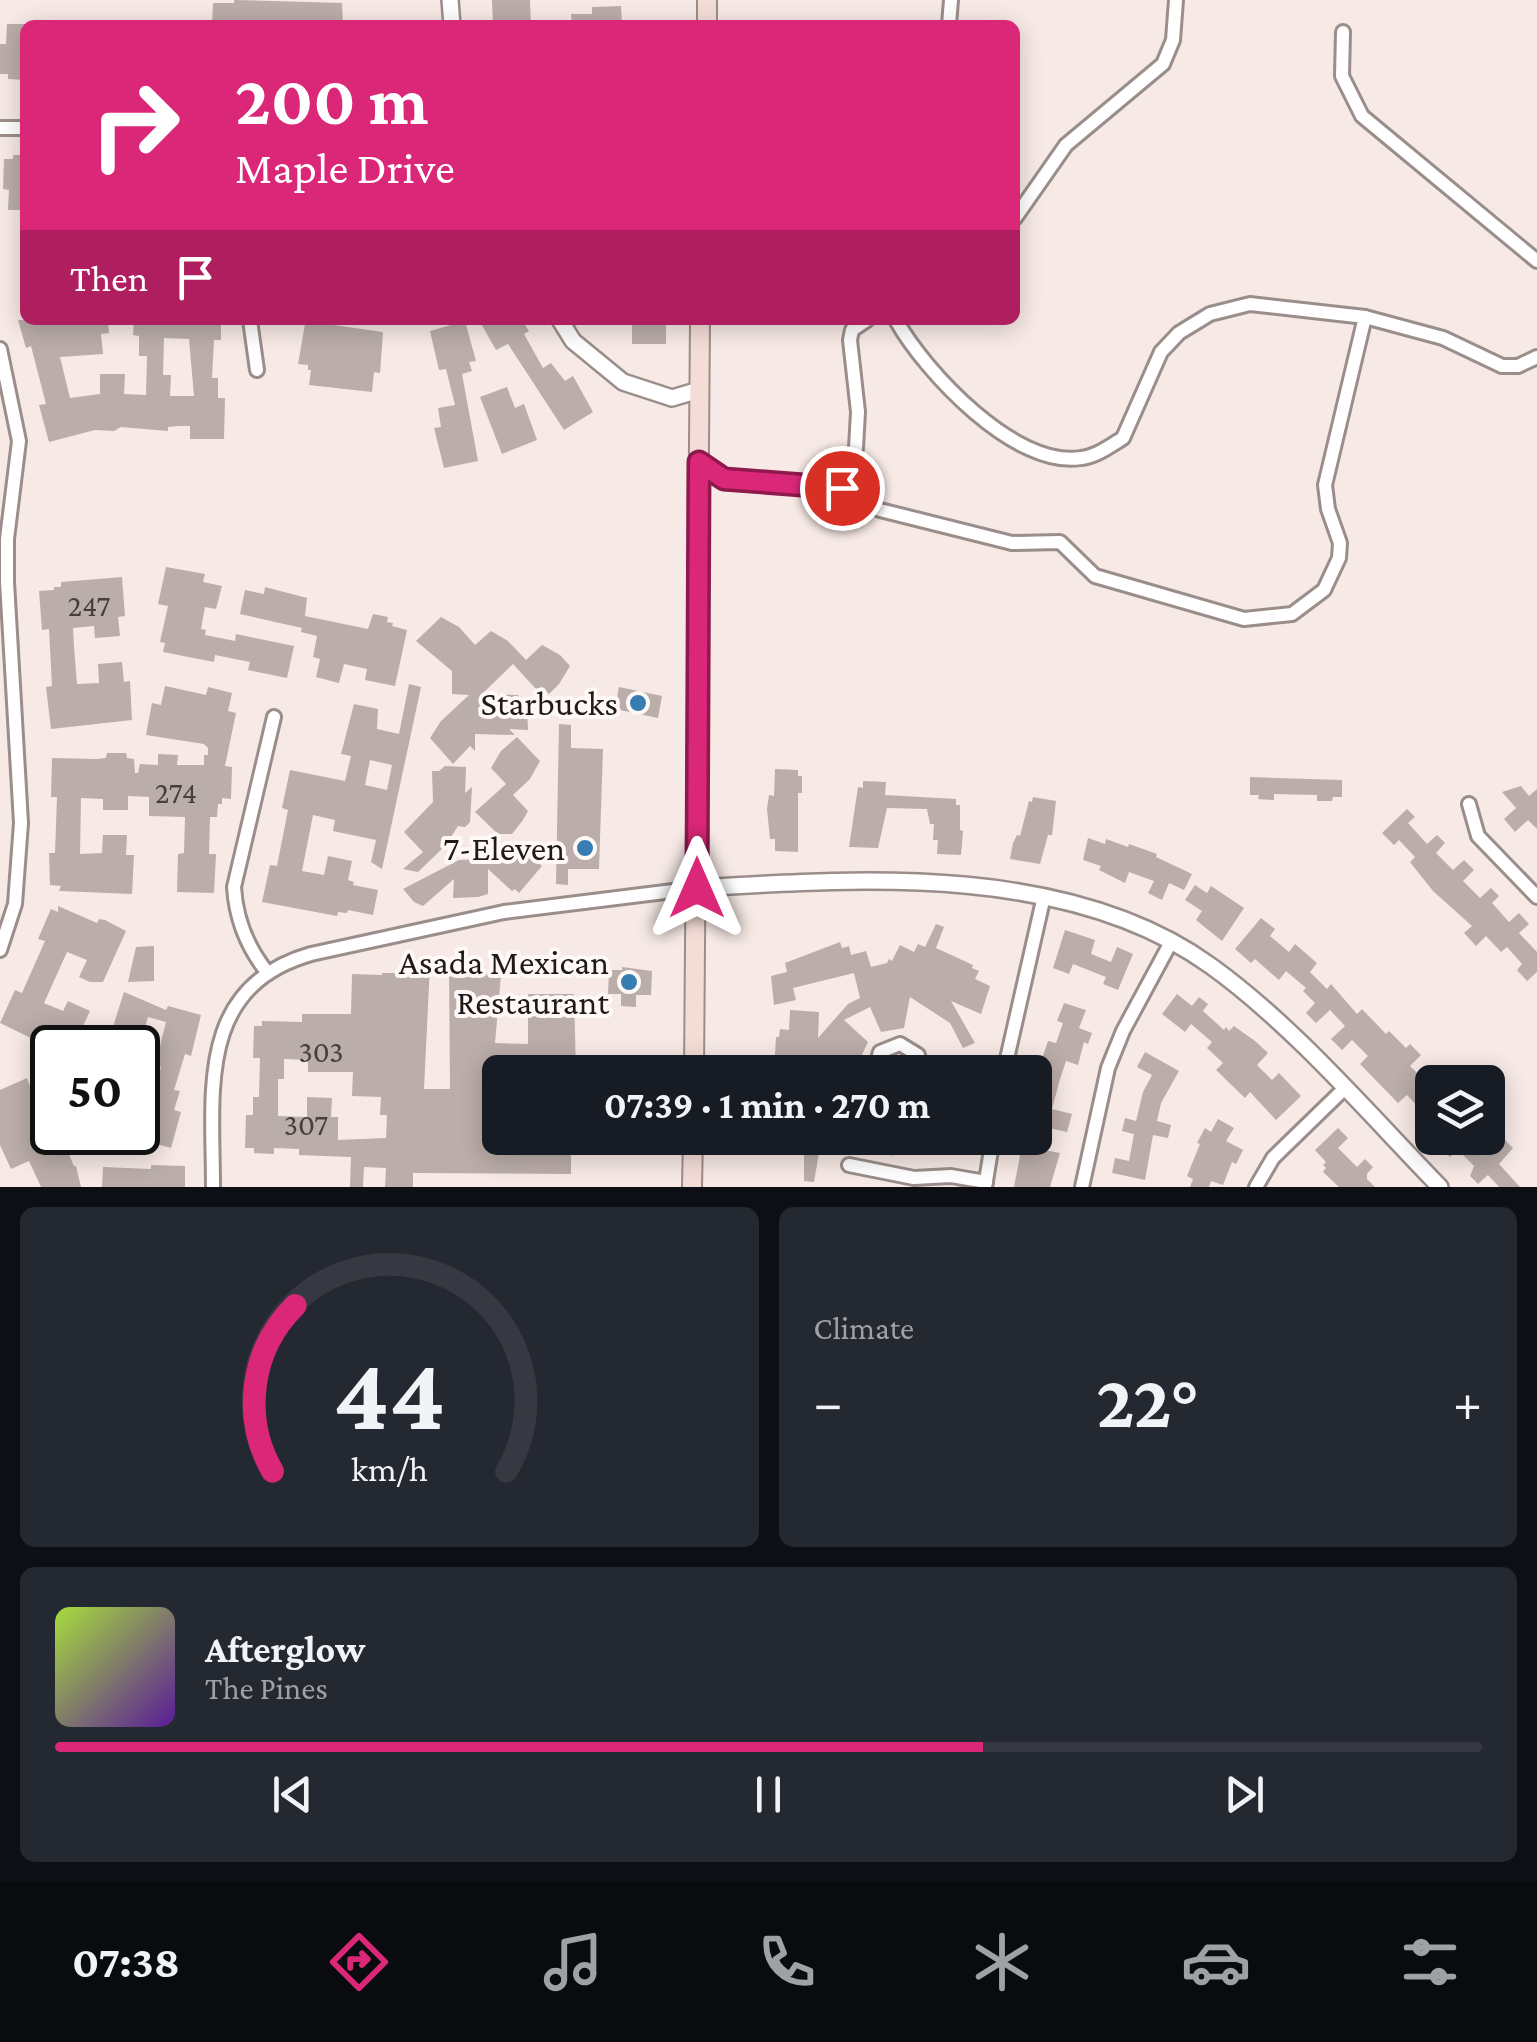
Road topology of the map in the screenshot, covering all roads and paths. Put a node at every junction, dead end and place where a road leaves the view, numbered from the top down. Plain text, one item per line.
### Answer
1 (1176, 0) edge
2 (1344, 32) dead end
3 (1020, 211) edge
4 (1537, 262) edge
5 (1365, 317) junction
6 (251, 325) edge
7 (563, 325) edge
8 (700, 325) edge
9 (860, 325) edge
10 (900, 325) edge
11 (0, 349) edge
12 (1537, 357) edge
13 (257, 370) dead end
14 (699, 390) junction
15 (699, 462) junction
16 (842, 488) junction
17 (274, 717) dead end
18 (1469, 804) dead end
19 (697, 888) junction
20 (1044, 896) junction
21 (1537, 897) edge
22 (1171, 942) junction
23 (0, 950) edge
24 (267, 972) junction
25 (694, 1055) edge
26 (879, 1055) edge
27 (916, 1055) edge
28 (1008, 1055) edge
29 (1345, 1088) junction
30 (693, 1155) edge
31 (990, 1155) edge
32 (849, 1166) dead end
33 (985, 1184) edge
34 (214, 1187) edge
35 (692, 1187) edge
36 (1082, 1187) edge
37 (1256, 1187) edge
38 (1440, 1187) edge

1 - 3 street
2 - 4 street
5 - 10 street
5 - 12 street
5 - 16 street
6 - 13 street
7 - 14 street
8 - 14 main road
9 - 16 street
11 - 23 street
14 - 15 main road
15 - 16 street
15 - 19 main road
17 - 24 street
18 - 21 street
19 - 20 street
19 - 24 street
19 - 25 main road
20 - 22 street
20 - 28 street
22 - 29 street
22 - 36 street
24 - 34 street
26 - 27 street
29 - 37 street
29 - 38 street
30 - 35 main road
31 - 33 street
32 - 33 street

